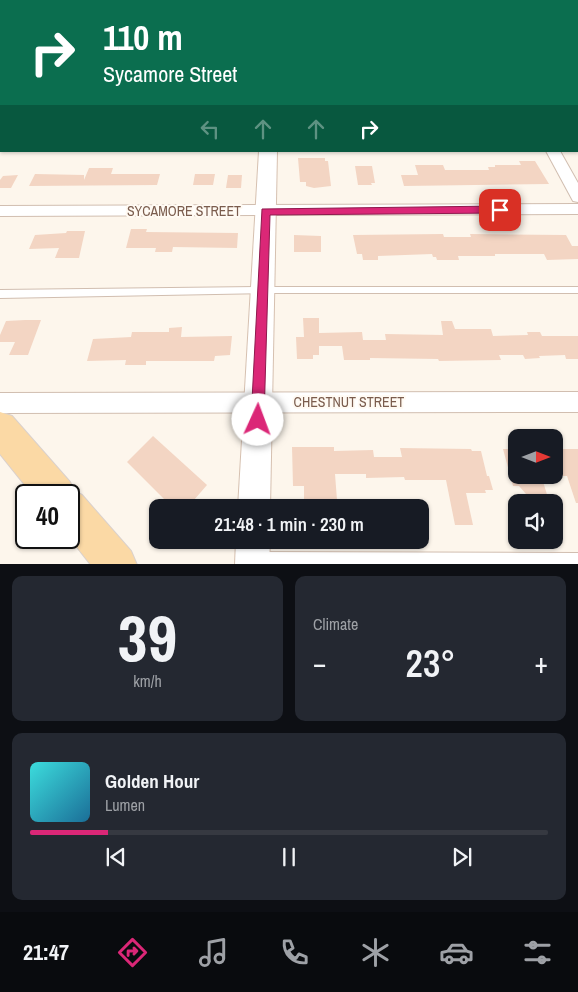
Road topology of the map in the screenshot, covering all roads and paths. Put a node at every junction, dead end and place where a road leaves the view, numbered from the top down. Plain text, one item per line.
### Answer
1 (268, 152) edge
2 (554, 152) edge
3 (578, 198) edge
4 (578, 209) edge
5 (0, 211) edge
6 (266, 211) junction
7 (263, 290) junction
8 (578, 290) edge
9 (0, 294) edge
10 (258, 402) junction
11 (578, 402) edge
12 (0, 403) edge
13 (0, 428) edge
14 (48, 484) edge
15 (254, 499) edge
16 (80, 521) edge
17 (253, 554) edge
18 (578, 560) edge
19 (117, 564) edge

1 - 6 street
2 - 3 street
4 - 6 street, SYCAMORE STREET
5 - 6 street, SYCAMORE STREET
6 - 7 street
7 - 8 lane
7 - 9 lane
7 - 10 street
10 - 11 street, CHESTNUT STREET
10 - 12 street, CHESTNUT STREET
10 - 15 street
13 - 14 main road
16 - 19 main road
17 - 18 lane

